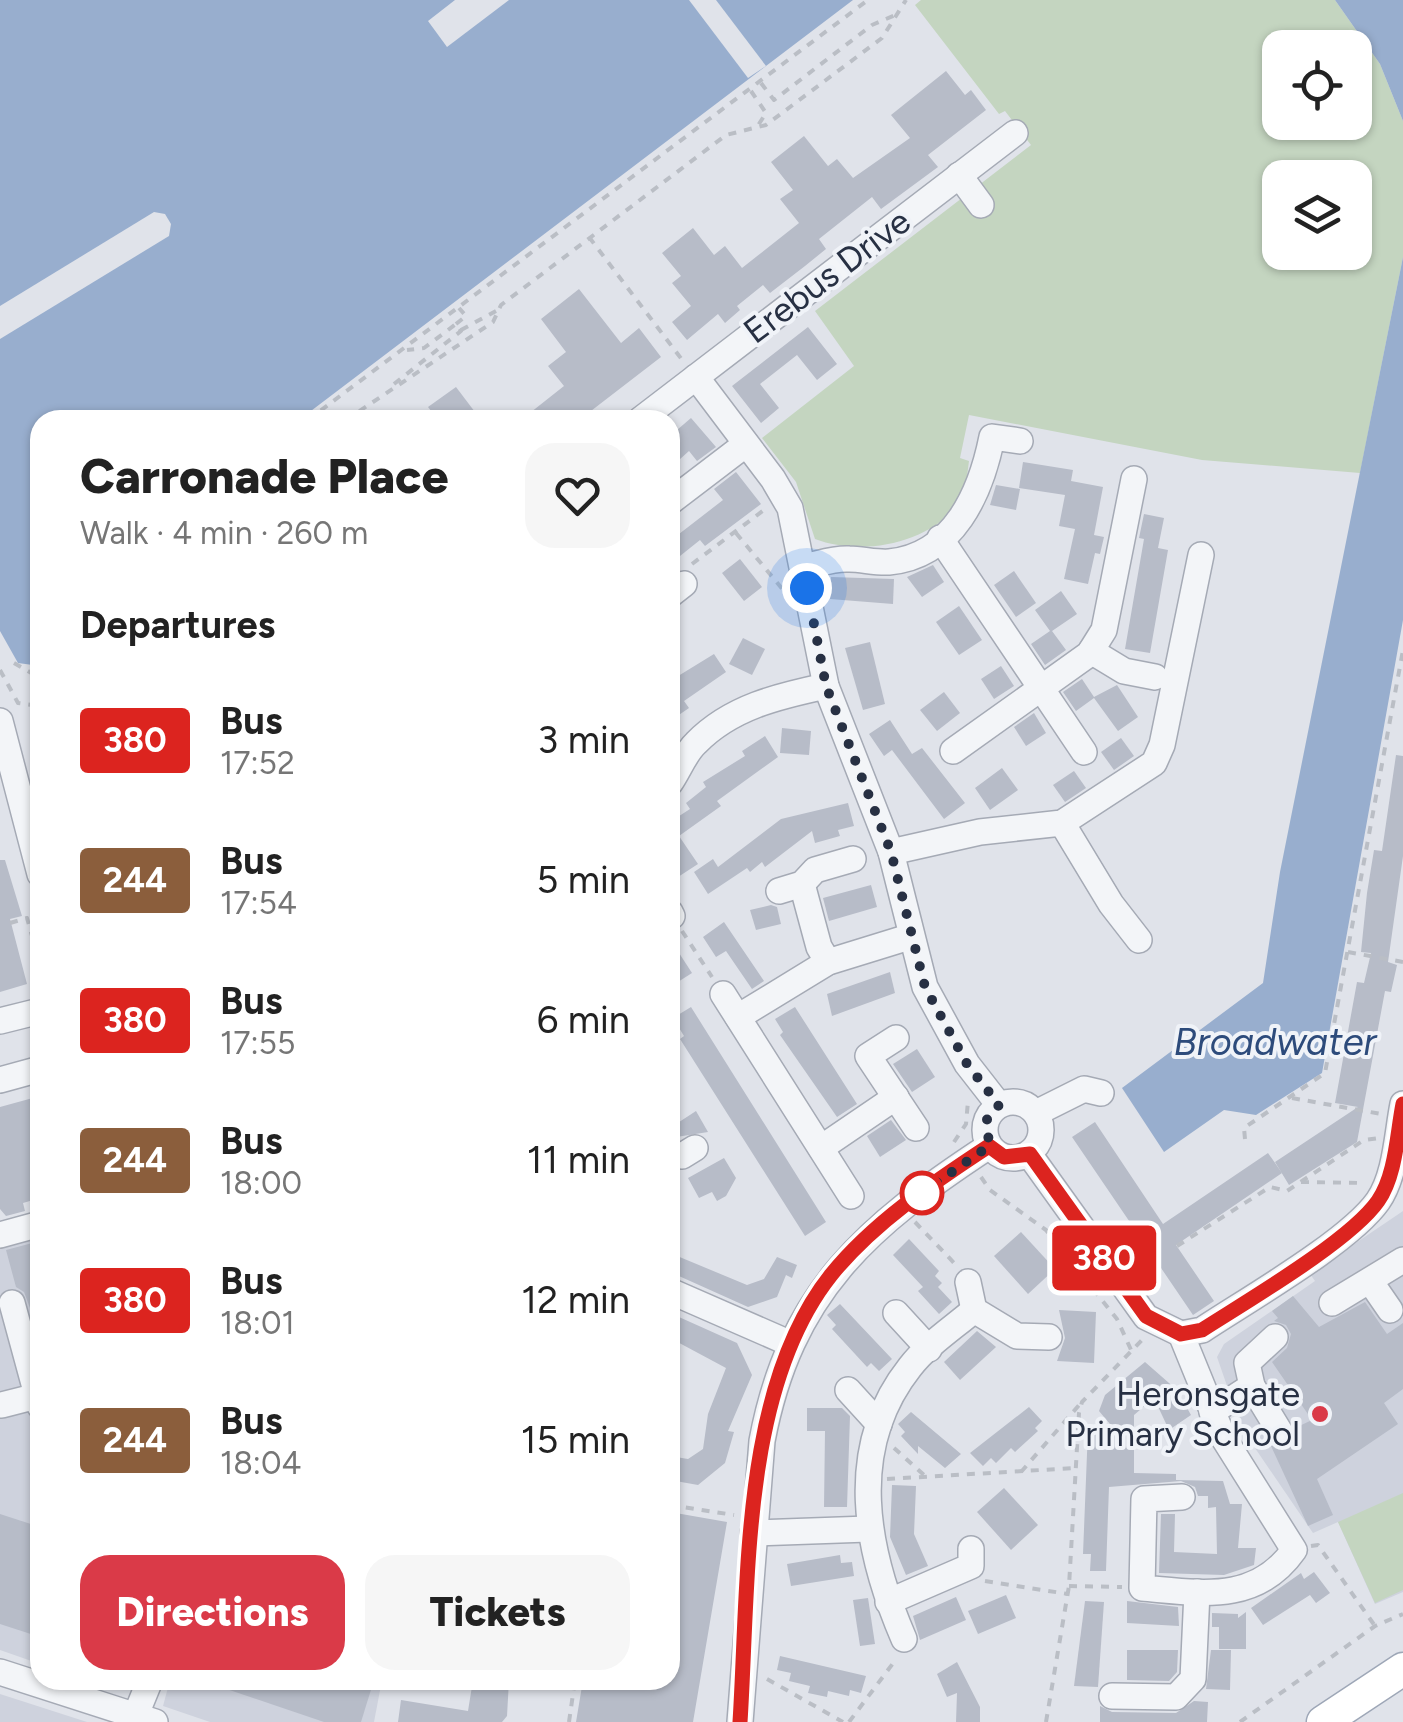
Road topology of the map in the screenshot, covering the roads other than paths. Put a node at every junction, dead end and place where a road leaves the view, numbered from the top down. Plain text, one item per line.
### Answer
1 (1015, 133) dead end
2 (959, 176) junction
3 (980, 205) dead end
4 (691, 372) junction
5 (651, 410) edge
6 (1020, 442) dead end
7 (746, 444) junction
8 (1134, 479) dead end
9 (680, 494) edge
10 (940, 538) junction
11 (1200, 555) dead end
12 (796, 576) junction
13 (1091, 651) junction
14 (1156, 677) dead end
15 (826, 686) junction
16 (1042, 690) junction
17 (0, 721) edge
18 (953, 751) dead end
19 (1084, 752) dead end
20 (680, 766) edge
21 (1062, 823) junction
22 (30, 836) edge
23 (891, 852) junction
24 (853, 859) dead end
25 (909, 936) junction
26 (1139, 940) dead end
27 (828, 962) junction
28 (723, 994) road end
29 (30, 1013) edge
30 (738, 1017) junction
31 (0, 1021) edge
32 (896, 1038) dead end
33 (30, 1072) edge
34 (0, 1080) edge
35 (1102, 1093) dead end
36 (896, 1098) junction
37 (999, 1105) junction
38 (1036, 1113) junction
39 (1400, 1118) edge
40 (916, 1128) dead end
41 (989, 1146) junction
42 (820, 1148) junction
43 (1030, 1154) junction
44 (1389, 1179) edge
45 (851, 1196) dead end
46 (30, 1227) edge
47 (0, 1235) edge
48 (1403, 1260) edge
49 (968, 1282) road end
50 (1370, 1282) junction
51 (680, 1296) edge
52 (1332, 1303) dead end
53 (12, 1304) dead end
54 (974, 1310) junction
55 (1390, 1310) dead end
56 (896, 1312) dead end
57 (1181, 1334) junction
58 (1048, 1337) dead end
59 (1275, 1338) dead end
60 (789, 1343) junction
61 (929, 1349) junction
62 (30, 1353) edge
63 (1252, 1386) junction
64 (848, 1390) dead end
65 (30, 1402) edge
66 (2, 1405) edge
67 (1212, 1412) junction
68 (1280, 1432) dead end
69 (885, 1435) junction
70 (1182, 1497) dead end
71 (748, 1525) junction
72 (868, 1529) junction
73 (971, 1549) dead end
74 (1196, 1592) junction
75 (888, 1602) junction
76 (901, 1650) road end
77 (1403, 1669) edge
78 (0, 1672) edge
79 (30, 1682) edge
80 (53, 1690) edge
81 (148, 1690) edge
82 (1112, 1696) dead end
83 (141, 1720) edge
84 (740, 1722) edge
85 (1323, 1722) edge

1 - 2 street, Erebus Drive
2 - 3 street
2 - 4 street, Erebus Drive
4 - 5 street, Erebus Drive
4 - 7 street
6 - 10 street
7 - 9 street
7 - 12 street
8 - 13 street
10 - 12 street
10 - 16 street
11 - 21 street
12 - 15 street
13 - 14 street
13 - 16 street
15 - 20 street
15 - 23 street
16 - 18 street
16 - 19 street
17 - 22 street
21 - 23 street
21 - 26 street
23 - 25 street
24 - 27 street
25 - 27 street
25 - 37 street
27 - 30 street
28 - 30 street
29 - 31 street
30 - 42 street
32 - 36 street
33 - 34 street
35 - 38 street
36 - 40 street
36 - 42 street
37 - 38 street
37 - 41 street
38 - 43 street
39 - 44 street
41 - 43 street
41 - 60 street
42 - 45 street
43 - 57 street
44 - 57 street
46 - 47 street
48 - 50 street
49 - 54 street
50 - 52 street
50 - 55 street
51 - 60 street
53 - 62 street
54 - 58 street
54 - 61 street
56 - 61 street
57 - 67 street
59 - 63 street
60 - 71 street
61 - 69 street
63 - 67 street
63 - 68 street
64 - 69 street
65 - 66 street
67 - 74 street
69 - 72 street
70 - 74 street
71 - 72 street
71 - 84 street
72 - 75 street
73 - 75 street
74 - 82 street
75 - 76 street
77 - 85 main road
78 - 79 street
80 - 83 street
81 - 83 street

